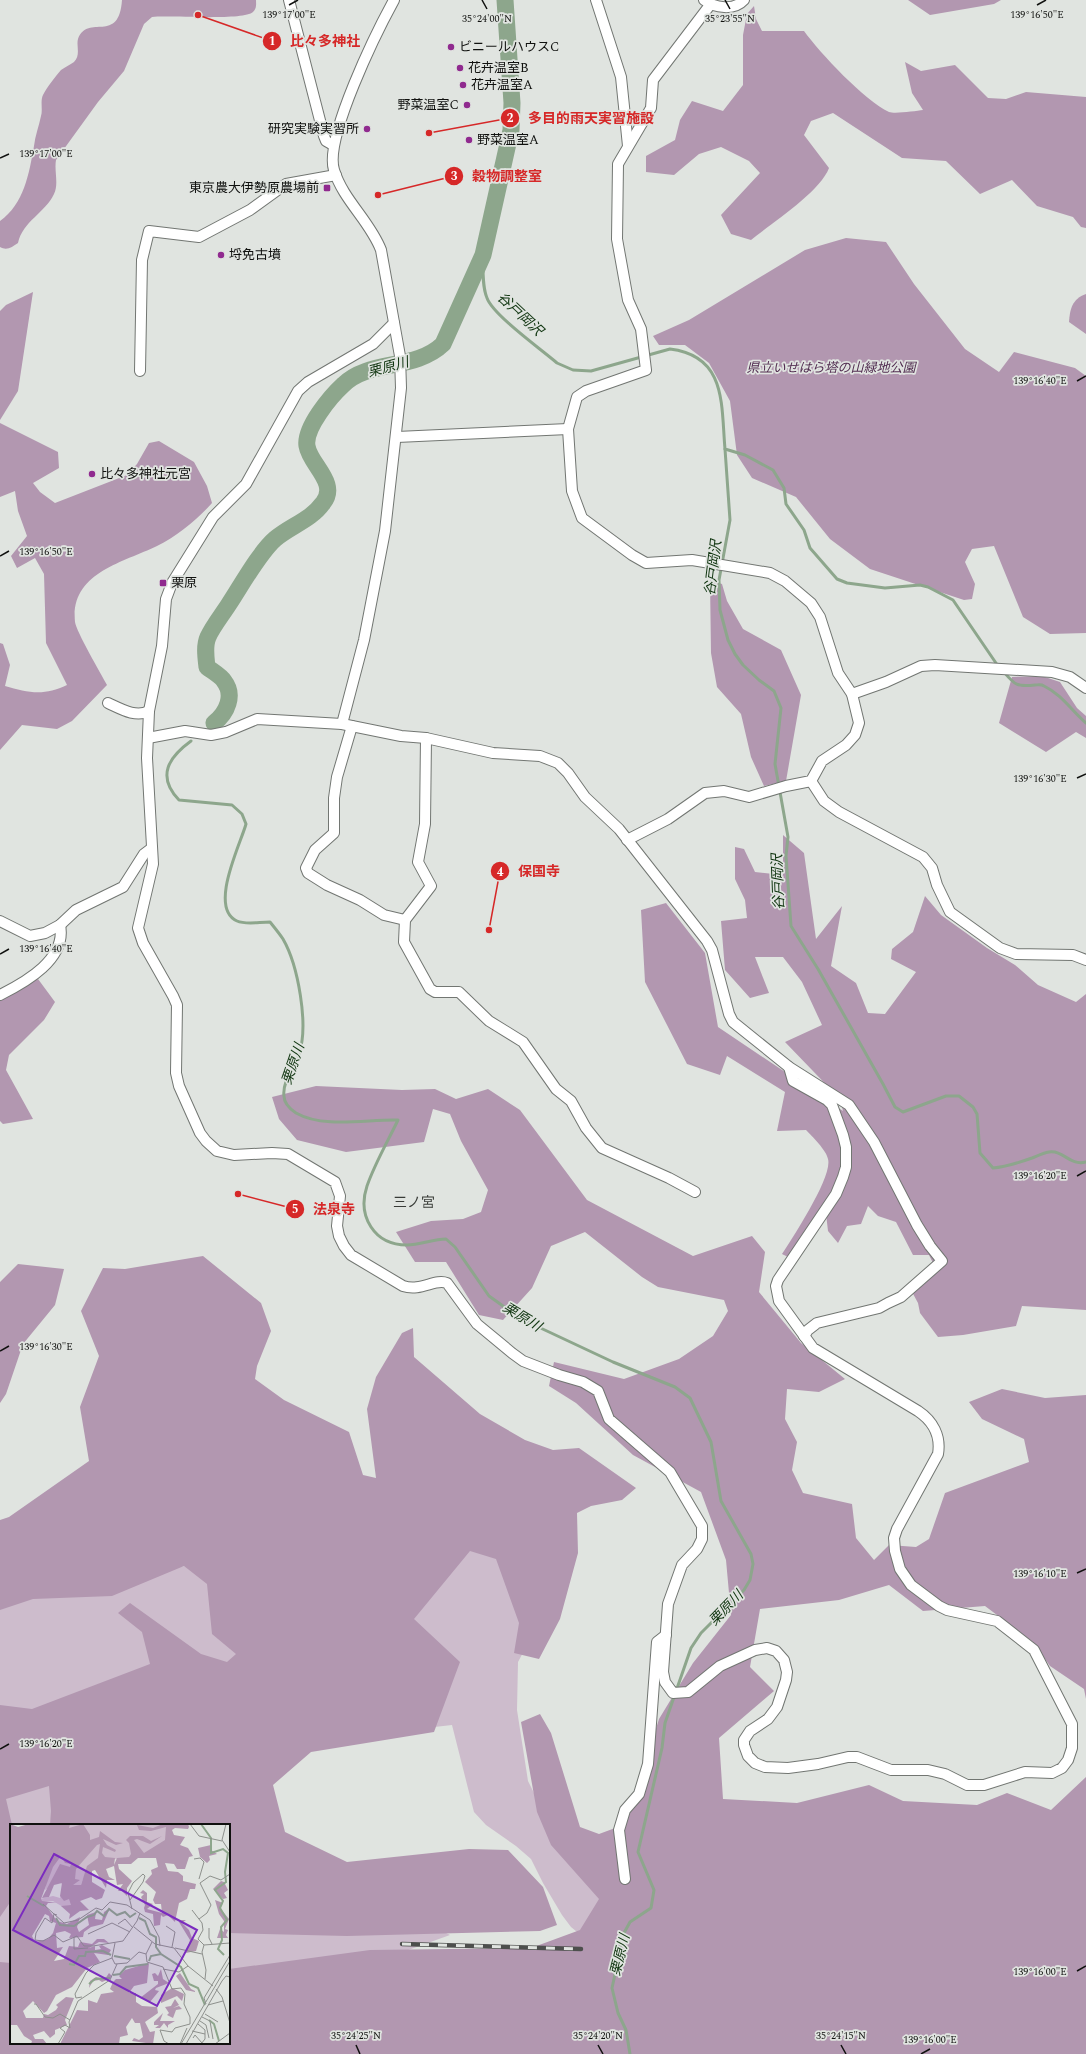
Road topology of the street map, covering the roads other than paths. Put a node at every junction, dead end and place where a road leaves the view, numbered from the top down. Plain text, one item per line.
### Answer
1 (289, 0) edge
2 (394, 0) edge
3 (596, 0) edge
4 (744, 0) edge
5 (707, 2) edge
6 (334, 145) junction
7 (628, 146) junction
8 (336, 175) junction
9 (394, 323) junction
10 (140, 371) dead end
11 (568, 430) junction
12 (396, 437) junction
13 (1086, 688) edge
14 (852, 694) junction
15 (108, 703) dead end
16 (149, 711) junction
17 (347, 725) junction
18 (148, 738) junction
19 (426, 738) junction
20 (811, 781) junction
21 (627, 840) junction
22 (152, 848) junction
23 (405, 920) junction
24 (0, 921) edge
25 (60, 925) junction
26 (1086, 960) edge
27 (0, 994) edge
28 (789, 1067) junction
29 (695, 1192) dead end
30 (804, 1336) junction
31 (666, 1635) junction
32 (625, 1879) dead end

1 - 6 street
2 - 6 street
3 - 7 street
4 - 5 street
5 - 7 street
6 - 8 street
7 - 11 street
8 - 9 street
8 - 10 street
9 - 12 street
9 - 16 street
11 - 12 street
11 - 14 street
12 - 17 street
13 - 14 street
14 - 20 street
15 - 16 street
16 - 18 street
17 - 18 street
17 - 19 street
17 - 23 street
18 - 22 street
19 - 21 street
19 - 23 street
20 - 21 street
20 - 26 street
21 - 28 street
22 - 25 street
22 - 31 street
23 - 29 street
24 - 25 street
25 - 27 street
28 - 30 street
28 - 30 street
30 - 31 street
31 - 32 street

